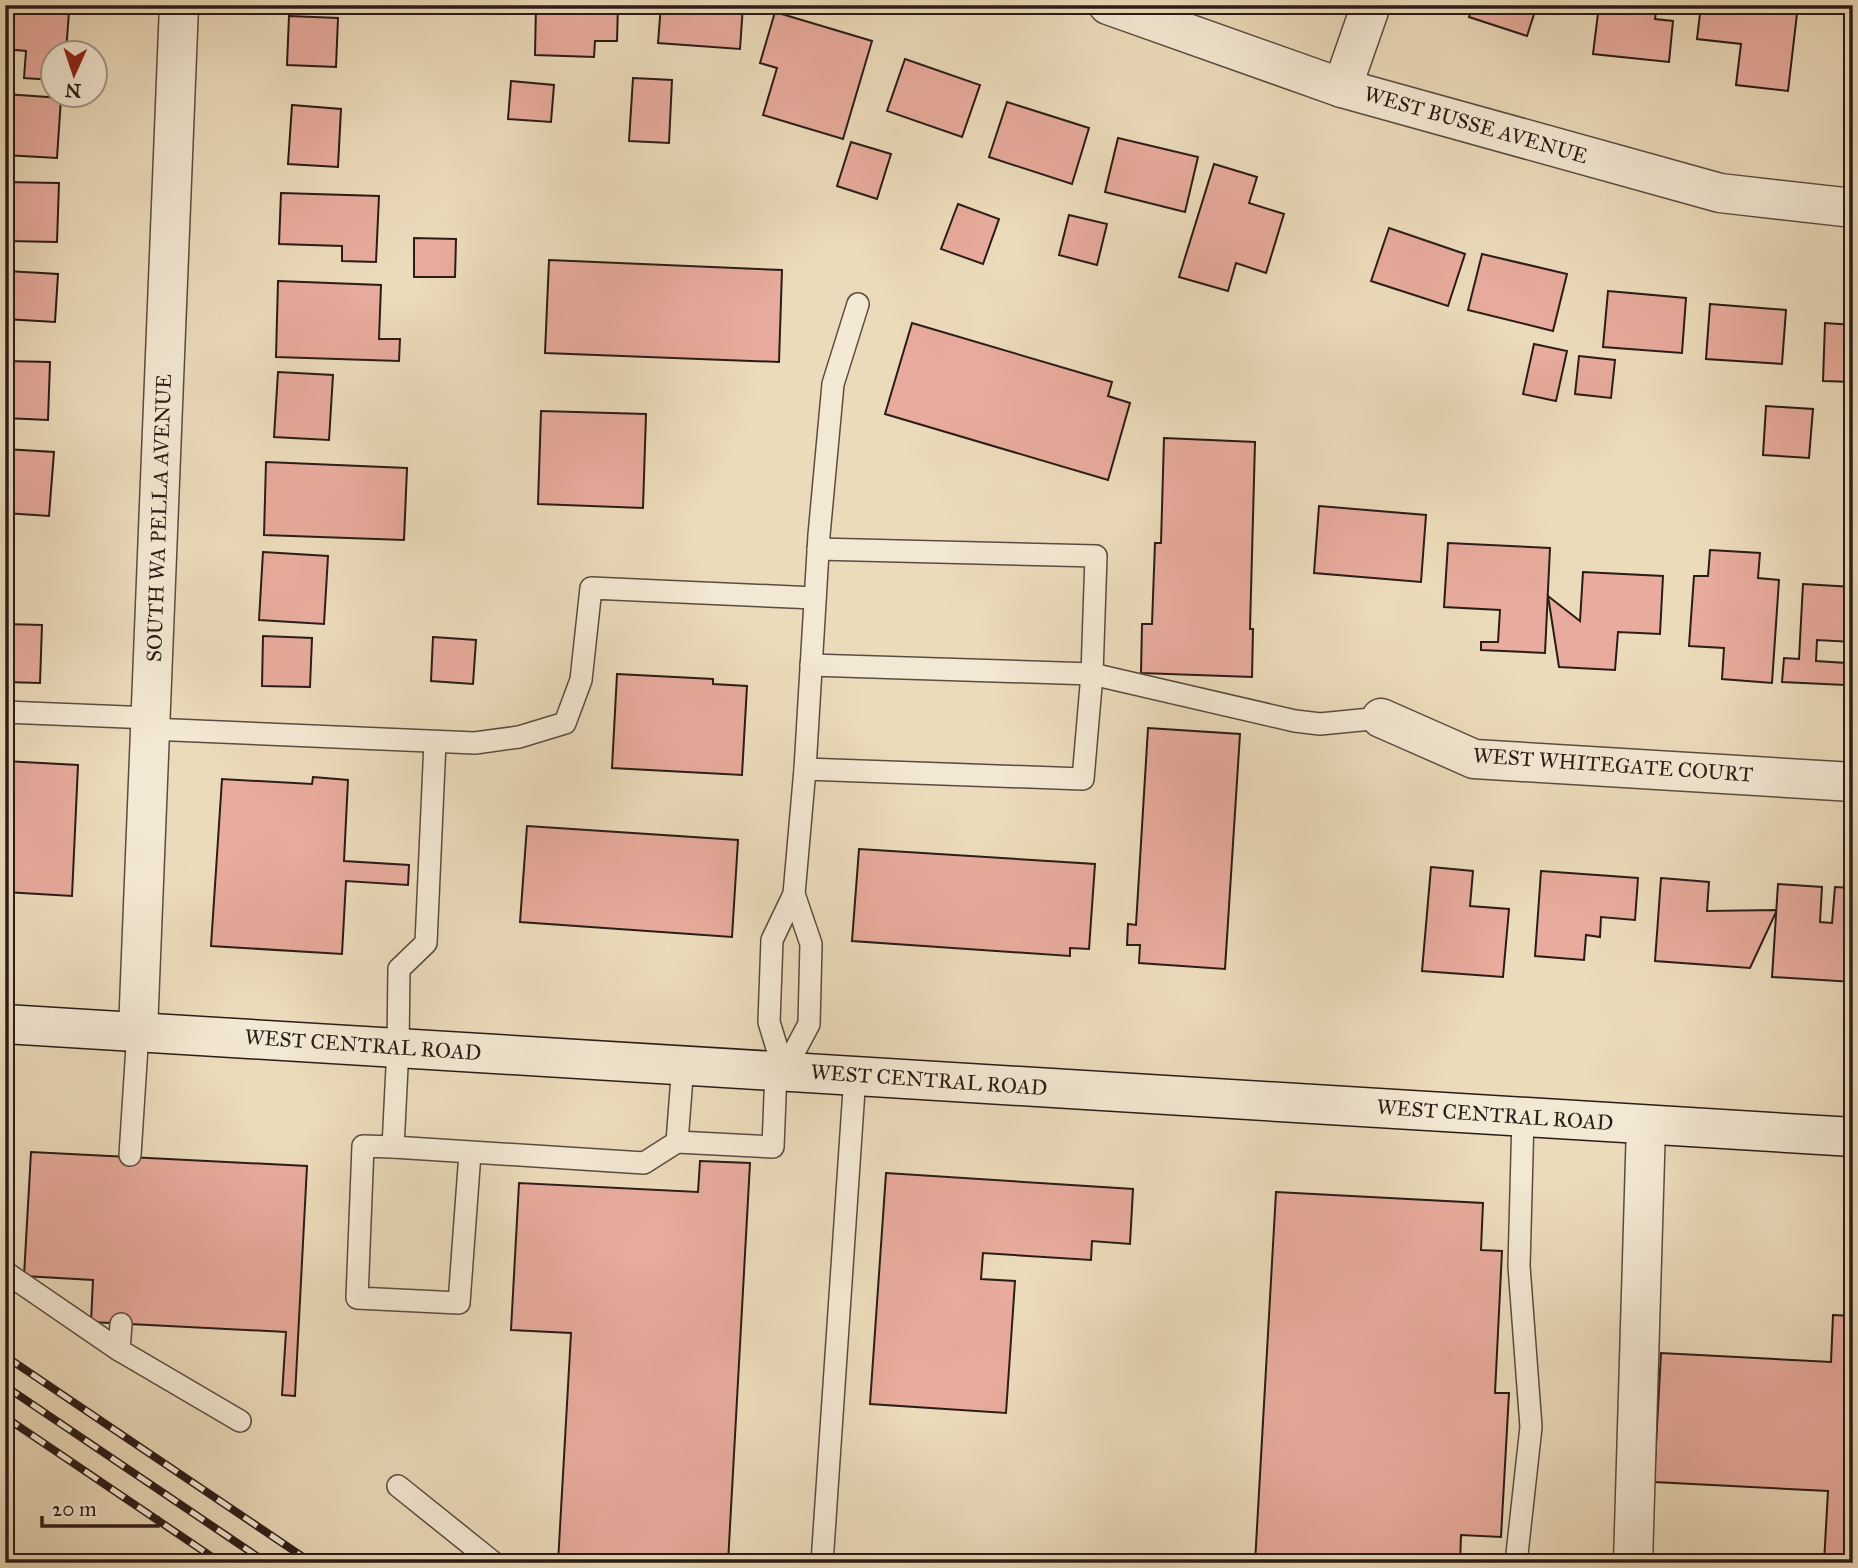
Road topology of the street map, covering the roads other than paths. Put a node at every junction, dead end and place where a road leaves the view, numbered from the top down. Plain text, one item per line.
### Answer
1 (179, 5) edge
2 (1108, 5) edge
3 (1371, 5) edge
4 (1342, 88) junction
5 (1853, 208) edge
6 (858, 304) dead end
7 (818, 549) junction
8 (815, 597) junction
9 (811, 664) junction
10 (1092, 674) junction
11 (5, 712) edge
12 (1381, 718) joint
13 (150, 724) junction
14 (435, 742) junction
15 (805, 769) junction
16 (1853, 782) edge
17 (794, 894) junction
18 (5, 1024) edge
19 (138, 1031) junction
20 (398, 1047) junction
21 (683, 1064) junction
22 (780, 1071) junction
23 (855, 1075) junction
24 (1522, 1117) junction
25 (1646, 1125) junction
26 (1853, 1137) edge
27 (677, 1142) junction
28 (393, 1147) junction
29 (470, 1153) junction
30 (130, 1155) dead end
31 (5, 1272) edge
32 (121, 1324) dead end
33 (119, 1350) junction
34 (240, 1421) dead end
35 (398, 1486) dead end
36 (494, 1563) edge
37 (822, 1563) edge
38 (1516, 1563) edge
39 (1633, 1563) edge

1 - 13 street, SOUTH WA PELLA AVENUE
2 - 4 street, WEST BUSSE AVENUE
3 - 4 street
4 - 5 street, WEST BUSSE AVENUE
6 - 7 lane
7 - 8 lane
7 - 10 lane
8 - 9 lane
8 - 14 lane
9 - 10 lane
9 - 15 lane
10 - 12 lane
10 - 15 lane
11 - 13 lane
12 - 16 street, WEST WHITEGATE COURT
13 - 14 lane
13 - 19 street, SOUTH WA PELLA AVENUE
14 - 20 lane
15 - 17 lane
17 - 22 lane
17 - 22 lane
18 - 19 street, WEST CENTRAL ROAD
19 - 20 street, WEST CENTRAL ROAD
19 - 30 lane
20 - 21 street, WEST CENTRAL ROAD
20 - 28 lane
21 - 22 street, WEST CENTRAL ROAD
21 - 27 lane
22 - 23 street, WEST CENTRAL ROAD
22 - 27 lane
23 - 24 street, WEST CENTRAL ROAD
23 - 37 lane
24 - 25 street, WEST CENTRAL ROAD
24 - 38 lane
25 - 26 street, WEST CENTRAL ROAD
25 - 39 street
27 - 29 lane
28 - 29 lane
28 - 29 lane
31 - 33 lane
32 - 33 lane
33 - 34 lane
35 - 36 lane

